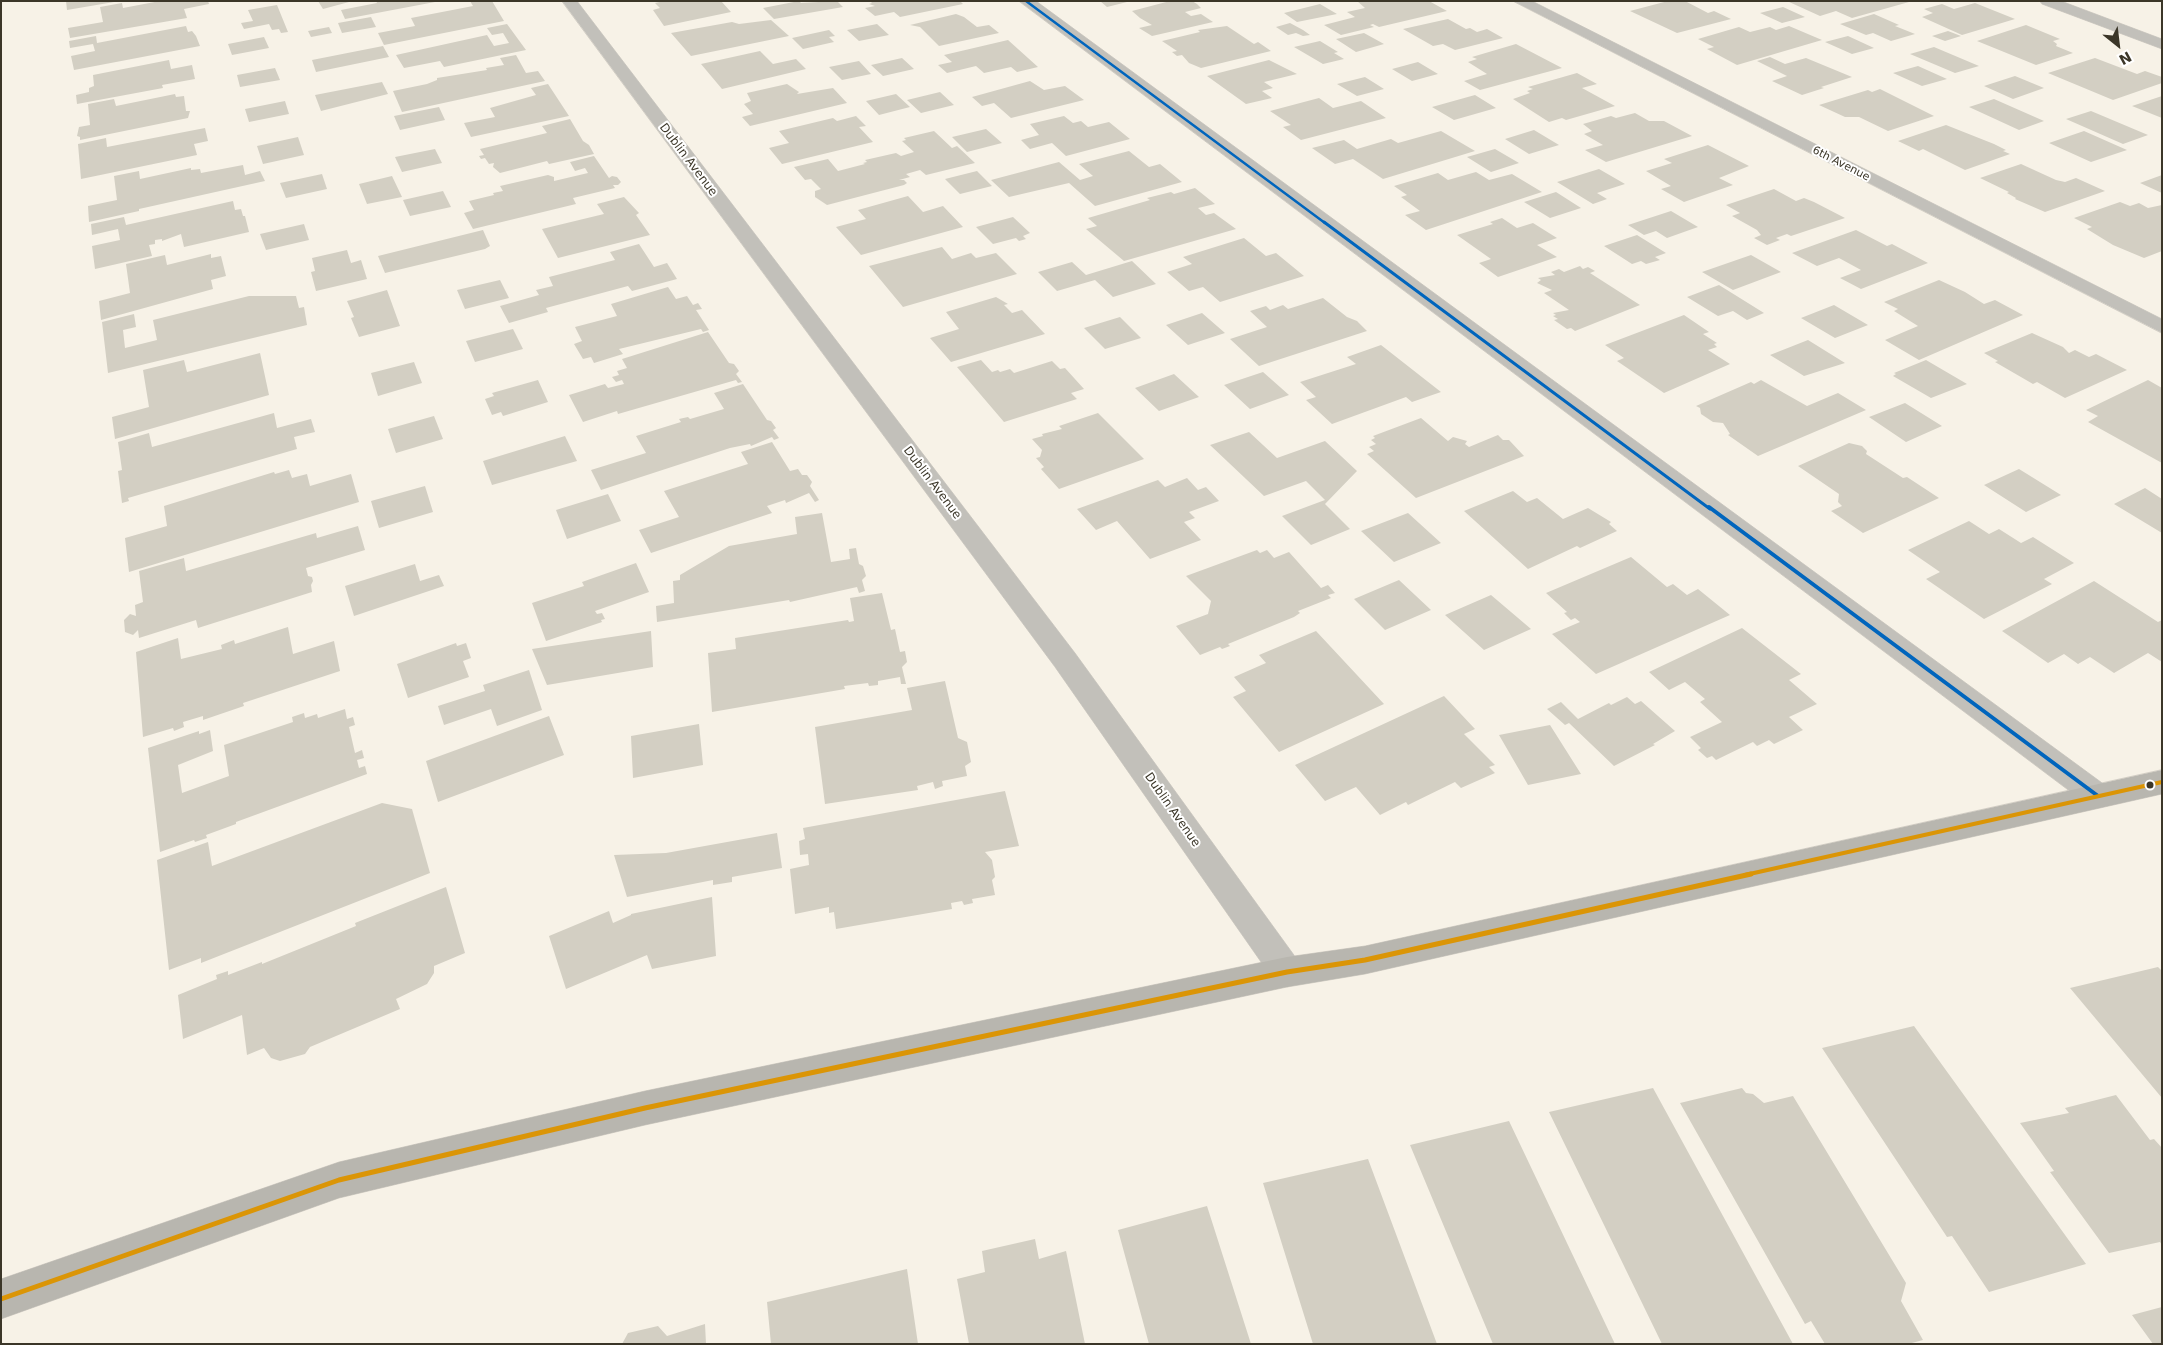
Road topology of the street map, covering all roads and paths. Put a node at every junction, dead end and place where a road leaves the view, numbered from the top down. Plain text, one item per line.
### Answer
1 (568, 1) edge
2 (1026, 1) edge
3 (1520, 1) edge
4 (2047, 1) edge
5 (2162, 44) edge
6 (2162, 327) edge
7 (2162, 782) edge
8 (2098, 796) junction
9 (1286, 972) junction
10 (1, 1299) edge

1 - 9 street, Dublin Avenue
2 - 8 street
3 - 6 street, 6th Avenue
4 - 5 street
7 - 8 main road
8 - 9 main road
9 - 10 main road

